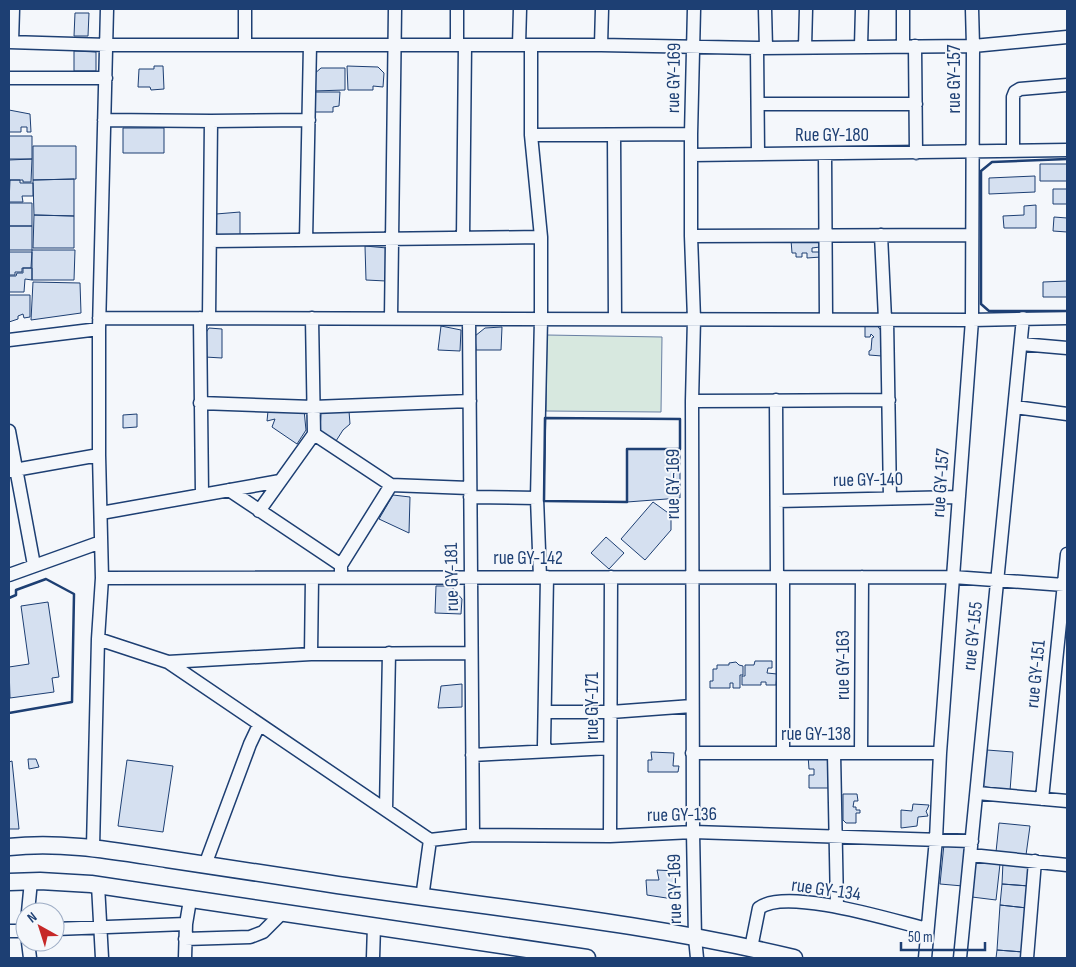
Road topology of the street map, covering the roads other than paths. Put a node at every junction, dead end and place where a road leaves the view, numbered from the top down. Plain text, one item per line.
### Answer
1 (13, 9) edge
2 (107, 9) edge
3 (245, 9) edge
4 (395, 9) edge
5 (457, 9) edge
6 (520, 9) edge
7 (602, 9) edge
8 (694, 9) edge
9 (765, 9) edge
10 (806, 9) edge
11 (862, 9) edge
12 (903, 9) edge
13 (972, 9) edge
14 (1067, 37) edge
15 (10, 42) edge
16 (601, 44) junction
17 (107, 45) junction
18 (245, 45) junction
19 (310, 45) junction
20 (395, 45) junction
21 (461, 45) junction
22 (525, 45) junction
23 (694, 46) junction
24 (861, 46) junction
25 (909, 46) junction
26 (973, 46) junction
27 (805, 47) junction
28 (762, 48) junction
29 (9, 78) edge
30 (106, 78) junction
31 (1067, 85) edge
32 (758, 104) junction
33 (916, 104) junction
34 (104, 120) junction
35 (309, 120) junction
36 (211, 121) junction
37 (614, 134) junction
38 (692, 134) junction
39 (531, 135) junction
40 (1067, 150) edge
41 (1013, 151) junction
42 (973, 152) junction
43 (916, 153) junction
44 (758, 154) junction
45 (825, 154) junction
46 (692, 155) junction
47 (881, 235) junction
48 (972, 235) junction
49 (692, 236) junction
50 (825, 236) junction
51 (541, 237) junction
52 (463, 238) junction
53 (393, 239) junction
54 (306, 240) junction
55 (210, 241) junction
56 (205, 318) junction
57 (312, 318) junction
58 (391, 318) junction
59 (469, 318) junction
60 (1024, 318) junction
61 (1067, 318) edge
62 (541, 319) junction
63 (615, 319) junction
64 (694, 319) junction
65 (826, 319) junction
66 (886, 320) junction
67 (972, 320) junction
68 (99, 323) junction
69 (9, 340) edge
70 (1021, 344) junction
71 (1067, 348) edge
72 (776, 400) junction
73 (889, 400) junction
74 (470, 401) junction
75 (692, 401) junction
76 (200, 403) junction
77 (313, 407) junction
78 (1015, 407) junction
79 (1067, 414) edge
80 (9, 431) edge
81 (314, 434) junction
82 (99, 455) junction
83 (12, 470) edge
84 (280, 481) junction
85 (391, 485) junction
86 (229, 490) junction
87 (470, 492) junction
88 (202, 494) junction
89 (959, 497) junction
90 (537, 498) junction
91 (890, 498) junction
92 (777, 501) junction
93 (259, 511) junction
94 (101, 513) junction
95 (101, 542) junction
96 (1067, 554) edge
97 (34, 565) junction
98 (1066, 568) edge
99 (341, 571) junction
100 (9, 575) edge
101 (471, 577) junction
102 (543, 577) junction
103 (611, 577) junction
104 (692, 577) junction
105 (780, 577) junction
106 (862, 577) junction
107 (954, 577) junction
108 (102, 578) junction
109 (312, 578) junction
110 (998, 580) junction
111 (1064, 585) junction
112 (1063, 632) edge
113 (98, 639) junction
114 (472, 653) junction
115 (311, 654) junction
116 (389, 654) junction
117 (168, 662) junction
118 (692, 706) junction
119 (545, 712) junction
120 (611, 712) junction
121 (259, 725) junction
122 (610, 748) junction
123 (547, 750) junction
124 (692, 753) junction
125 (783, 753) junction
126 (834, 753) junction
127 (861, 753) junction
128 (940, 753) junction
129 (472, 755) junction
130 (977, 793) junction
131 (1042, 799) junction
132 (1067, 801) edge
133 (386, 809) junction
134 (692, 832) junction
135 (473, 835) junction
136 (610, 836) junction
137 (836, 836) junction
138 (936, 839) junction
139 (430, 840) junction
140 (972, 841) junction
141 (9, 847) edge
142 (93, 847) junction
143 (971, 855) junction
144 (1035, 862) junction
145 (205, 865) junction
146 (1067, 865) edge
147 (31, 881) junction
148 (9, 882) edge
149 (98, 885) junction
150 (422, 898) junction
151 (190, 900) junction
152 (29, 902) edge
153 (836, 906) junction
154 (283, 912) junction
155 (186, 924) junction
156 (374, 926) junction
157 (99, 927) junction
158 (65, 929) edge
159 (927, 930) junction
160 (695, 938) junction
161 (185, 939) junction
162 (751, 948) junction
163 (102, 958) edge
164 (185, 958) edge
165 (373, 958) edge
166 (580, 958) edge
167 (697, 958) edge
168 (794, 958) edge
169 (925, 958) edge
170 (960, 958) edge
171 (1027, 958) edge

1 - 15 street
2 - 17 street
3 - 18 street
4 - 20 street
5 - 21 street
6 - 22 street
7 - 16 street
8 - 23 street, rue GY-169
9 - 28 street
10 - 27 street
11 - 24 street
12 - 25 street
13 - 26 street, rue GY-157
14 - 26 street
15 - 17 street
16 - 22 street
16 - 23 street
17 - 18 street
17 - 30 street
18 - 19 street
19 - 20 street
19 - 35 street
20 - 21 street
20 - 53 street
21 - 22 street
21 - 52 street
22 - 39 street
23 - 28 street
23 - 38 street, rue GY-169
24 - 25 street
24 - 27 street
25 - 26 street
25 - 33 street
26 - 42 street, rue GY-157
27 - 28 street
28 - 32 street
29 - 30 street
30 - 34 street
31 - 41 street
32 - 33 street
32 - 44 street
33 - 43 street
34 - 36 street
34 - 68 street
35 - 36 street
35 - 54 street
36 - 55 street
37 - 38 street
37 - 39 street
37 - 63 street
38 - 46 street, rue GY-169
39 - 51 street
40 - 41 street, Rue GY-180
41 - 42 street, Rue GY-180
42 - 43 street, Rue GY-180
42 - 48 street, rue GY-157
43 - 45 street, Rue GY-180
44 - 45 street, Rue GY-180
44 - 46 street, Rue GY-180
45 - 50 street
46 - 49 street, rue GY-169
47 - 48 street
47 - 50 street
47 - 66 street
48 - 67 street, rue GY-157
49 - 50 street
49 - 64 street, rue GY-169
50 - 65 street
51 - 52 street
51 - 62 street
52 - 53 street
53 - 54 street
53 - 58 street
54 - 55 street
55 - 56 street
56 - 57 street
56 - 68 street
56 - 76 street
57 - 58 street
57 - 77 street
58 - 59 street
59 - 62 street
59 - 74 street, rue GY-181
60 - 61 street
60 - 67 street
60 - 70 street, rue GY-155
62 - 63 street
62 - 90 street
63 - 64 street
64 - 65 street
64 - 75 street, rue GY-169
65 - 66 street
66 - 67 street
66 - 73 street
67 - 89 street, rue GY-157
68 - 69 street
68 - 82 street
70 - 71 street
70 - 78 street, rue GY-155
72 - 73 street
72 - 75 street
72 - 92 street
73 - 91 street
74 - 77 street
74 - 87 street, rue GY-181
75 - 104 street, rue GY-169
76 - 77 street
76 - 88 street
77 - 81 street
78 - 79 street
78 - 110 street, rue GY-155
80 - 83 street
81 - 84 street
81 - 85 street
82 - 83 street
82 - 94 street
83 - 97 street
84 - 86 street
84 - 93 street
85 - 87 street
85 - 99 street
86 - 88 street
86 - 93 street
87 - 90 street
87 - 101 street, rue GY-181
88 - 94 street
89 - 91 street, rue GY-140
89 - 107 street, rue GY-157
90 - 102 street
91 - 92 street, rue GY-140
92 - 105 street
93 - 99 street
94 - 95 street
95 - 97 street
95 - 108 street
96 - 98 street, rue GY-151
97 - 100 street
98 - 111 street, rue GY-151
99 - 101 street, rue GY-142
99 - 109 street, rue GY-142
101 - 102 street, rue GY-142
101 - 114 street, rue GY-181
102 - 103 street, rue GY-142
102 - 119 street
103 - 104 street, rue GY-142
103 - 120 street, rue GY-171
104 - 105 street, rue GY-142
104 - 118 street, rue GY-169
105 - 106 street, rue GY-142
105 - 125 street
106 - 107 street, rue GY-142
106 - 127 street, rue GY-163
107 - 110 street, rue GY-142
107 - 128 street, rue GY-157
108 - 109 street, rue GY-142
108 - 113 street
109 - 115 street
110 - 111 street, rue GY-142
110 - 130 street, rue GY-155
111 - 112 street, rue GY-151
112 - 131 street, rue GY-151
113 - 117 street
113 - 142 street
114 - 116 street
114 - 129 street, rue GY-181
115 - 116 street
115 - 117 street
116 - 133 street
117 - 121 street
118 - 120 street
118 - 124 street, rue GY-169
119 - 120 street
119 - 123 street
120 - 122 street, rue GY-171
121 - 133 street
121 - 145 street
122 - 123 street
122 - 136 street, rue GY-171
123 - 129 street
124 - 125 street, rue GY-138
124 - 134 street, rue GY-169
125 - 126 street, rue GY-138
126 - 127 street, rue GY-138
126 - 137 street
127 - 128 street, rue GY-138
128 - 138 street, rue GY-157
129 - 135 street, rue GY-181
130 - 131 street
130 - 140 street, rue GY-155
131 - 132 street
133 - 139 street
134 - 136 street, rue GY-136
134 - 137 street, rue GY-136
134 - 160 street, rue GY-169
135 - 136 street, rue GY-136
135 - 139 street, rue GY-136
137 - 138 street, rue GY-136
137 - 153 street
138 - 140 street, rue GY-136
138 - 159 street, rue GY-157
139 - 150 street
140 - 143 street, rue GY-155
141 - 142 main road
142 - 145 main road
143 - 144 street
143 - 170 street, rue GY-155
144 - 146 street
144 - 171 street
145 - 150 main road
147 - 148 main road
147 - 149 main road
147 - 152 street
149 - 151 main road
149 - 157 street
150 - 160 main road
151 - 154 main road
151 - 155 street
153 - 159 street, rue GY-134
153 - 162 street, rue GY-134
154 - 156 main road
154 - 161 street
155 - 157 street
155 - 161 street
156 - 165 street
156 - 166 main road
157 - 158 street
157 - 163 street
159 - 169 street, rue GY-157
160 - 162 main road
160 - 167 street, rue GY-169
161 - 164 street
162 - 168 main road

